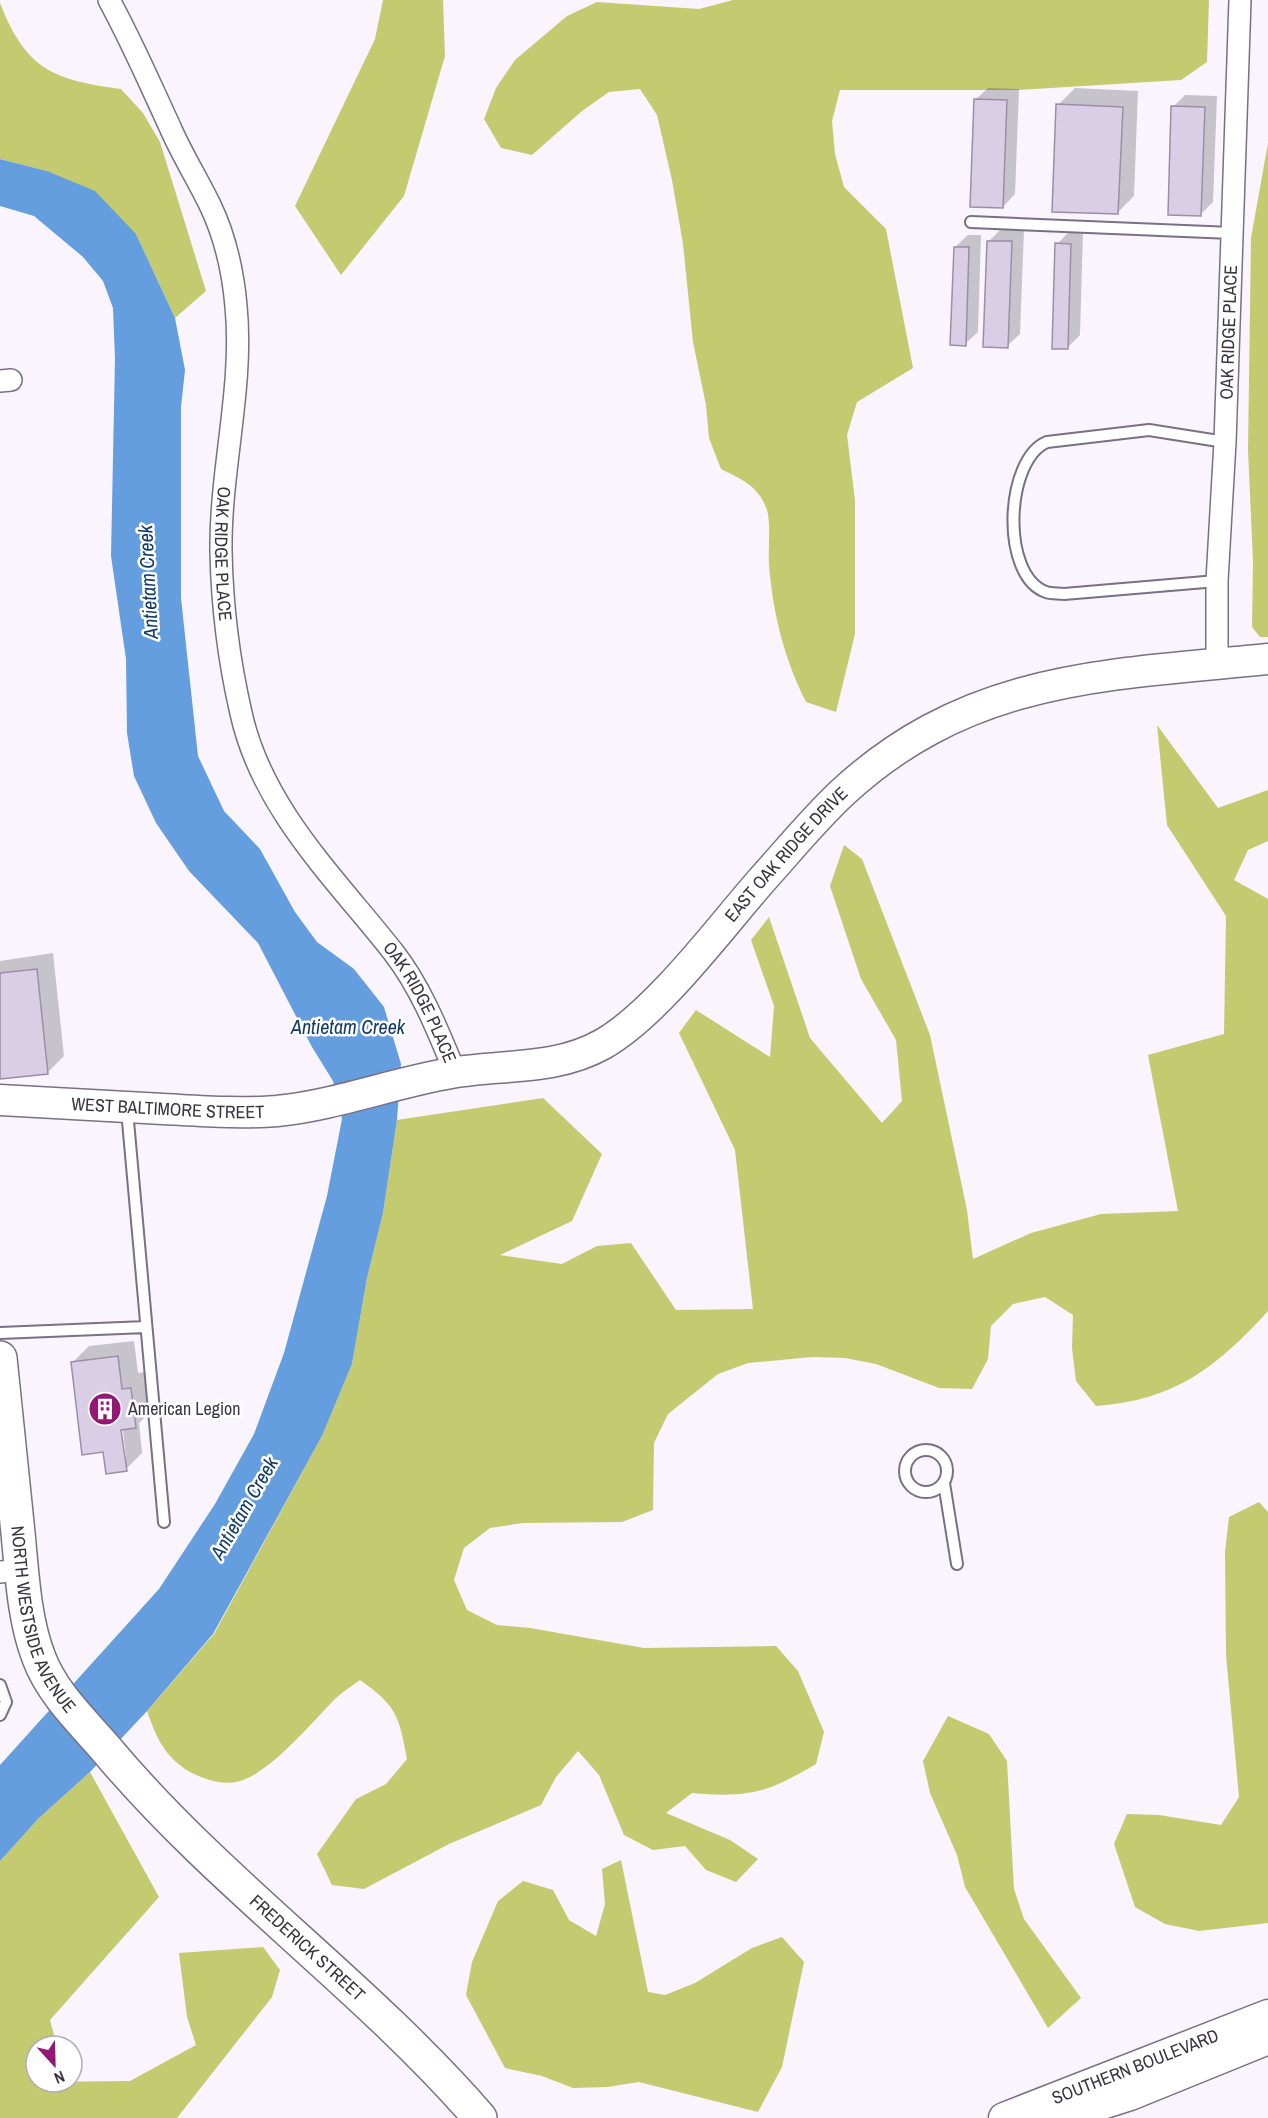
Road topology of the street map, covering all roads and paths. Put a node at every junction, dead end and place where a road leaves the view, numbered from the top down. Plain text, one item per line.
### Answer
1 (110, 0) edge
2 (1240, 0) edge
3 (971, 222) dead end
4 (1232, 233) junction
5 (1225, 442) junction
6 (1217, 580) junction
7 (1268, 659) edge
8 (1217, 664) junction
9 (446, 1074) junction
10 (0, 1100) edge
11 (333, 1100) joint
12 (126, 1107) junction
13 (146, 1327) junction
14 (0, 1333) edge
15 (0, 1358) edge
16 (944, 1483) junction
17 (164, 1522) dead end
18 (957, 1564) dead end
19 (11, 1571) edge
20 (0, 1685) edge
21 (0, 1715) edge
22 (134, 1783) joint
23 (1268, 2015) edge
24 (1268, 2039) edge
25 (480, 2118) edge
26 (1004, 2118) edge
27 (1058, 2118) edge

1 - 9 street, OAK RIDGE PLACE
2 - 4 street, OAK RIDGE PLACE
3 - 4 lane
4 - 5 street, OAK RIDGE PLACE
5 - 6 street, OAK RIDGE PLACE
5 - 6 lane
6 - 8 street, OAK RIDGE PLACE
7 - 8 street, EAST OAK RIDGE DRIVE
8 - 9 street, EAST OAK RIDGE DRIVE
9 - 11 street, EAST OAK RIDGE DRIVE
10 - 12 street, WEST BALTIMORE STREET
11 - 12 street, WEST BALTIMORE STREET
12 - 13 lane
13 - 14 lane
13 - 17 lane
15 - 19 main road, NORTH WESTSIDE AVENUE
16 - 16 lane
16 - 18 lane
19 - 22 main road, NORTH WESTSIDE AVENUE
20 - 21 lane
22 - 25 main road, FREDERICK STREET
23 - 26 street, SOUTHERN BOULEVARD
24 - 27 street, SOUTHERN BOULEVARD

